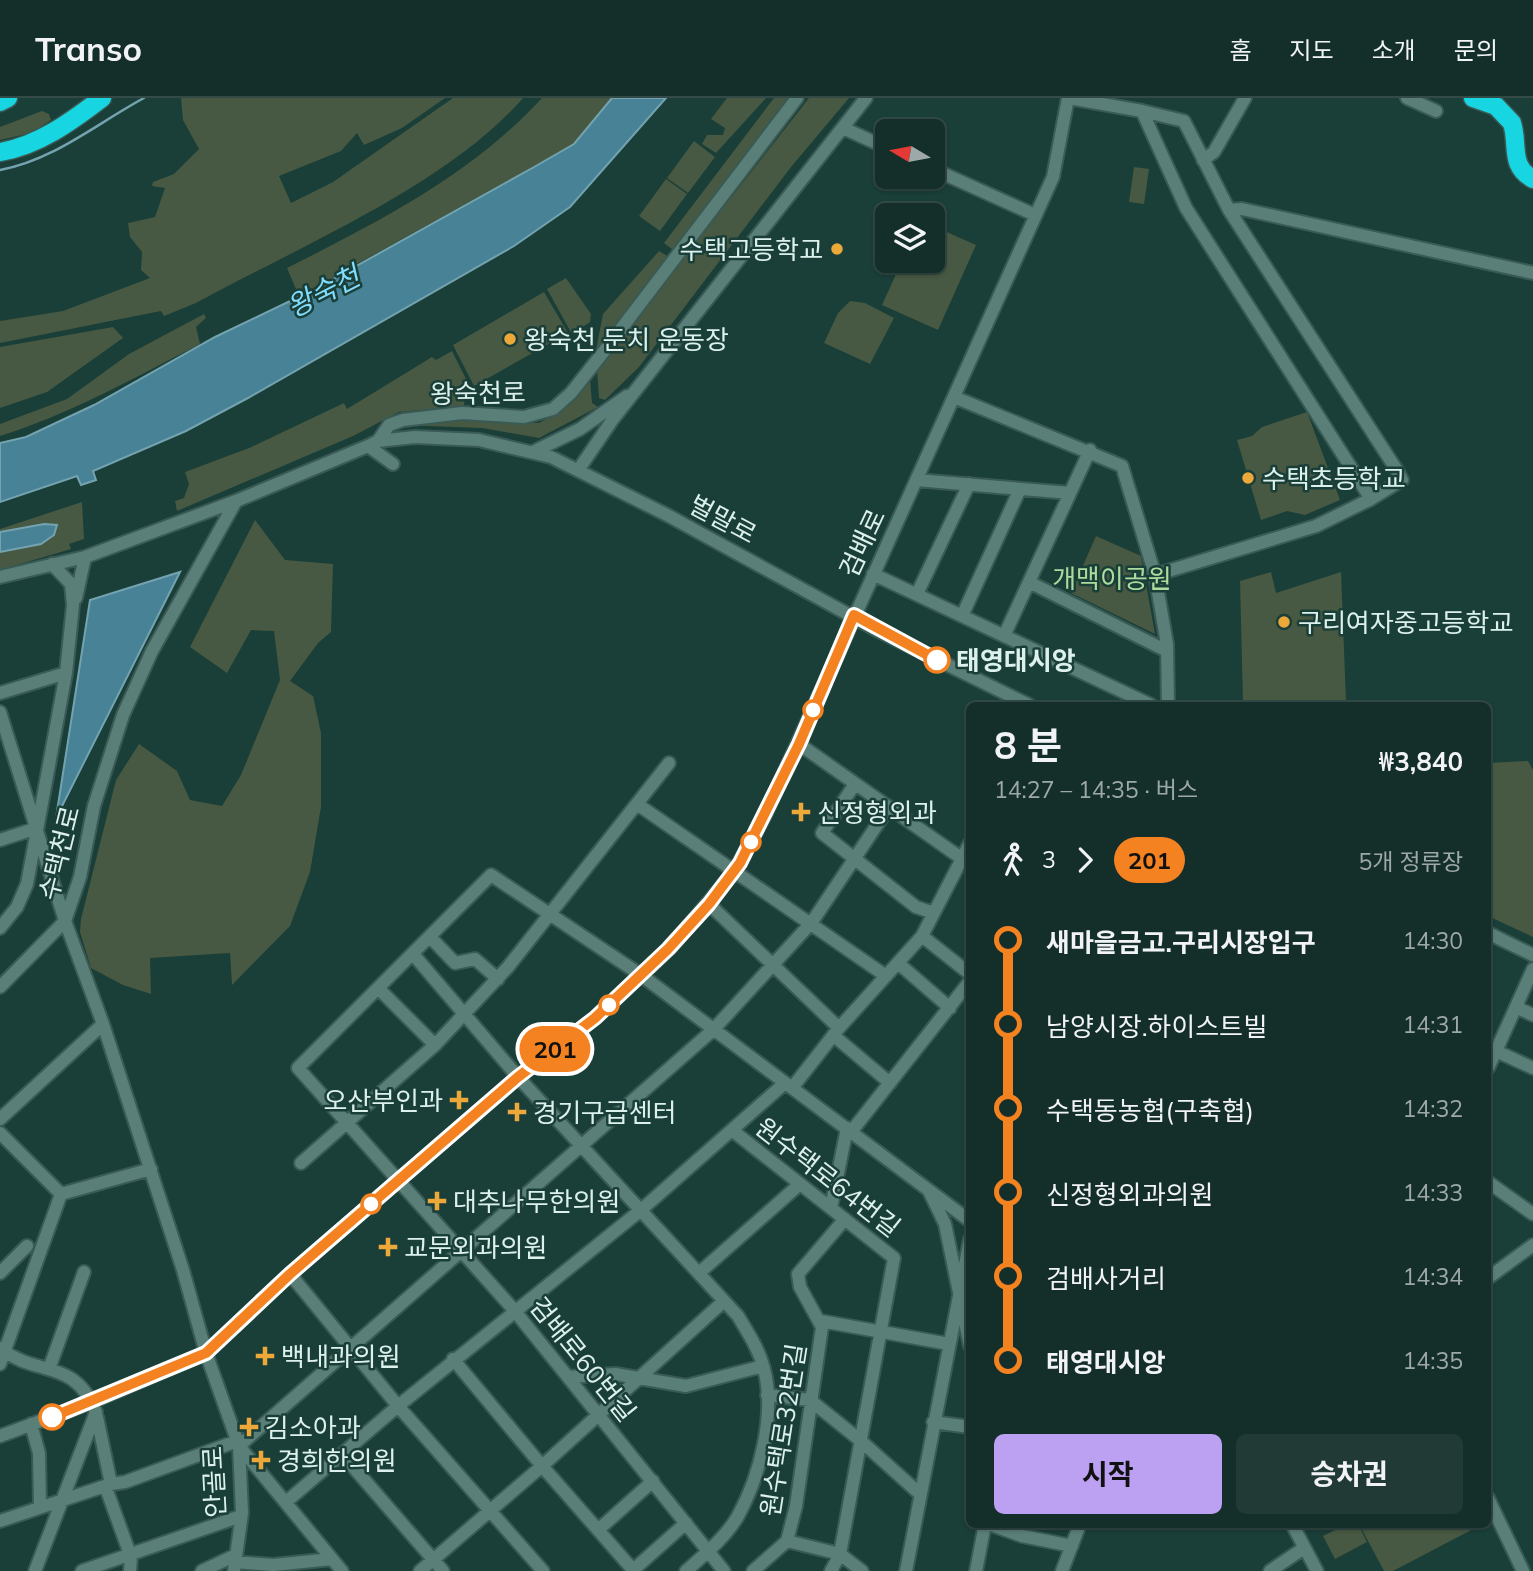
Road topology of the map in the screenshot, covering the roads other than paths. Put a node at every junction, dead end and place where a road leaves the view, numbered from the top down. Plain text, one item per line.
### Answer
1 (8, 98) edge
2 (102, 98) edge
3 (797, 98) edge
4 (866, 98) edge
5 (1069, 98) edge
6 (1245, 98) edge
7 (1407, 98) edge
8 (1473, 98) edge
9 (0, 102) edge
10 (1142, 111) junction
11 (1437, 111) dead end
12 (843, 128) junction
13 (875, 143) edge
14 (0, 152) edge
15 (1203, 160) junction
16 (945, 174) edge
17 (1533, 179) edge
18 (1230, 210) junction
19 (1035, 215) junction
20 (1533, 272) edge
21 (636, 391) junction
22 (954, 397) junction
23 (373, 443) junction
24 (1090, 450) junction
25 (535, 452) junction
26 (393, 464) dead end
27 (579, 469) junction
28 (916, 480) junction
29 (968, 484) junction
30 (1020, 489) junction
31 (1070, 493) junction
32 (1371, 499) junction
33 (236, 501) junction
34 (85, 557) junction
35 (51, 564) junction
36 (873, 574) junction
37 (1155, 575) junction
38 (0, 577) edge
39 (1029, 582) junction
40 (917, 594) junction
41 (73, 605) junction
42 (854, 615) junction
43 (962, 616) junction
44 (1004, 636) junction
45 (1167, 651) junction
46 (66, 673) junction
47 (0, 693) edge
48 (1022, 702) edge
49 (1145, 702) edge
50 (1168, 702) edge
51 (0, 712) edge
52 (799, 744) junction
53 (669, 762) dead end
54 (855, 784) junction
55 (637, 804) junction
56 (889, 807) junction
57 (37, 828) junction
58 (0, 840) edge
59 (966, 850) edge
60 (856, 857) junction
61 (961, 859) junction
62 (734, 872) junction
63 (78, 884) junction
64 (55, 887) junction
65 (709, 904) junction
66 (934, 913) junction
67 (551, 915) junction
68 (65, 921) junction
69 (812, 922) junction
70 (0, 928) edge
71 (1491, 934) edge
72 (922, 936) junction
73 (431, 938) junction
74 (413, 954) junction
75 (1533, 955) edge
76 (898, 963) junction
77 (773, 965) junction
78 (1533, 969) edge
79 (966, 971) edge
80 (641, 975) junction
81 (886, 976) junction
82 (498, 979) junction
83 (966, 986) edge
84 (0, 987) edge
85 (379, 988) junction
86 (1516, 1007) junction
87 (950, 1008) junction
88 (464, 1015) junction
89 (1533, 1015) edge
90 (103, 1024) junction
91 (713, 1030) junction
92 (836, 1031) junction
93 (435, 1045) junction
94 (1491, 1058) edge
95 (1533, 1068) edge
96 (518, 1077) junction
97 (890, 1083) junction
98 (788, 1085) junction
99 (0, 1119) edge
100 (348, 1124) junction
101 (849, 1130) junction
102 (733, 1131) junction
103 (0, 1133) edge
104 (583, 1147) junction
105 (301, 1163) dead end
106 (150, 1168) junction
107 (400, 1180) junction
108 (800, 1184) junction
109 (1491, 1184) edge
110 (928, 1189) junction
111 (61, 1194) junction
112 (831, 1208) junction
113 (641, 1210) junction
114 (1533, 1214) edge
115 (966, 1218) edge
116 (845, 1219) junction
117 (1533, 1245) edge
118 (27, 1246) dead end
119 (462, 1251) junction
120 (966, 1259) edge
121 (84, 1272) dead end
122 (0, 1273) edge
123 (699, 1273) junction
124 (290, 1274) junction
125 (1491, 1276) edge
126 (958, 1298) junction
127 (724, 1301) junction
128 (514, 1310) junction
129 (821, 1321) junction
130 (966, 1330) edge
131 (881, 1331) junction
132 (949, 1344) junction
133 (351, 1349) junction
134 (206, 1353) junction
135 (2, 1355) edge
136 (453, 1359) junction
137 (763, 1366) junction
138 (49, 1369) junction
139 (568, 1377) junction
140 (640, 1378) junction
141 (767, 1395) junction
142 (810, 1400) junction
143 (398, 1406) junction
144 (94, 1407) junction
145 (600, 1416) junction
146 (933, 1422) junction
147 (31, 1424) junction
148 (966, 1426) edge
149 (0, 1436) edge
150 (862, 1441) junction
151 (238, 1443) junction
152 (342, 1454) junction
153 (542, 1466) junction
154 (653, 1481) junction
155 (111, 1483) junction
156 (920, 1494) junction
157 (66, 1496) junction
158 (286, 1502) junction
159 (1491, 1504) edge
160 (40, 1506) junction
161 (489, 1511) junction
162 (241, 1516) junction
163 (0, 1521) edge
164 (686, 1523) junction
165 (986, 1528) edge
166 (999, 1528) edge
167 (1079, 1528) edge
168 (1294, 1528) edge
169 (598, 1530) junction
170 (787, 1541) junction
171 (1072, 1546) junction
172 (1304, 1548) junction
173 (708, 1552) junction
174 (840, 1554) junction
175 (130, 1555) junction
176 (332, 1559) junction
177 (433, 1560) junction
178 (235, 1563) edge
179 (274, 1568) edge
180 (35, 1571) edge
181 (82, 1571) edge
182 (131, 1571) edge
183 (202, 1571) edge
184 (342, 1571) edge
185 (420, 1571) edge
186 (443, 1571) edge
187 (543, 1571) edge
188 (633, 1571) edge
189 (686, 1571) edge
190 (724, 1571) edge
191 (753, 1571) edge
192 (831, 1571) edge
193 (862, 1571) edge
194 (906, 1571) edge
195 (976, 1571) edge
196 (1062, 1571) edge
197 (1270, 1571) edge
198 (1317, 1571) edge
199 (1524, 1571) edge

1 - 9 highway
2 - 14 highway
3 - 23 street, 왕숙천로
4 - 12 street
5 - 10 street
5 - 19 street, 검배로
6 - 15 street
7 - 11 street
8 - 17 highway
10 - 15 street
10 - 32 street
12 - 13 street
12 - 21 street
15 - 18 street
16 - 19 street
18 - 20 street
18 - 32 street
19 - 22 street, 검배로
21 - 25 street
21 - 27 street
22 - 24 street
22 - 28 street, 검배로
23 - 25 street, 벌말로
23 - 26 street
23 - 33 street, 왕숙천로
24 - 31 street
24 - 37 street
25 - 27 street, 벌말로
27 - 42 street, 벌말로
28 - 29 street
28 - 36 street, 검배로
29 - 30 street
29 - 40 street
30 - 31 street
30 - 43 street
31 - 39 street
32 - 37 street
33 - 34 street, 왕숙천로
33 - 63 street, 수택천로
34 - 35 street, 왕숙천로
34 - 41 street
35 - 38 street, 왕숙천로
35 - 41 street
36 - 40 street
36 - 42 street, 검배로
37 - 45 street
39 - 44 street
39 - 45 street
40 - 43 street
41 - 46 street
42 - 48 street, 벌말로
42 - 52 street, 검배로
43 - 44 street
44 - 49 street
45 - 50 street
46 - 47 street
46 - 57 street
51 - 57 street
52 - 54 street
52 - 62 street, 검배로
53 - 55 street
54 - 56 street
54 - 60 street
55 - 62 street
55 - 67 street
56 - 60 street
56 - 61 street
57 - 58 street
57 - 64 street
57 - 70 street
59 - 61 street
60 - 66 street
60 - 69 street
61 - 66 street
62 - 65 street, 검배로
62 - 69 street
63 - 64 street
63 - 68 street, 수택천로
64 - 68 street
65 - 77 street
65 - 80 street, 검배로
66 - 72 street
67 - 73 street
67 - 80 street
67 - 82 street
68 - 84 street
68 - 90 street, 수택천로
69 - 77 street
69 - 81 street
71 - 75 street
72 - 76 street
72 - 79 street
73 - 74 street
73 - 82 street
74 - 85 street
74 - 88 street
76 - 81 street
76 - 87 street
77 - 91 street
77 - 92 street
78 - 86 street
80 - 91 street
80 - 96 street, 검배로
81 - 92 street
82 - 88 street
83 - 87 street
85 - 93 street
85 - 100 street, 검배로60번길
86 - 89 street
86 - 94 street
87 - 97 street
88 - 93 street
88 - 96 street
90 - 99 street
90 - 106 street, 수택천로
91 - 98 street
91 - 104 street
92 - 97 street
92 - 98 street
93 - 100 street
94 - 95 street
96 - 104 street
96 - 107 street, 검배로
97 - 101 street
98 - 101 street
98 - 102 street
100 - 105 street
100 - 107 street, 검배로60번길
101 - 110 street
101 - 112 street
102 - 108 street, 원수택로64번길
102 - 113 street
103 - 111 street
104 - 113 street
104 - 119 street
106 - 111 street
106 - 134 street, 수택천로
107 - 119 street, 검배로60번길
107 - 124 street, 검배로
108 - 112 street, 원수택로64번길
108 - 123 street
109 - 114 street
110 - 115 street
110 - 126 street
111 - 135 street
112 - 116 street, 원수택로64번길
113 - 123 street
113 - 128 street
116 - 129 street, 원수택로32번길
116 - 131 street, 원수택로64번길
117 - 125 street
118 - 122 street
119 - 128 street, 검배로60번길
119 - 133 street
120 - 126 street
121 - 138 street
123 - 127 street
124 - 133 street
124 - 134 street, 검배로
126 - 130 street
126 - 132 street
127 - 137 street
127 - 140 street
128 - 136 street
128 - 139 street, 검배로60번길
129 - 131 street
129 - 142 street, 원수택로32번길
131 - 132 street
131 - 150 street
132 - 146 street
133 - 143 street
133 - 151 street
134 - 144 street, 검배로
134 - 151 street, 안골로
135 - 138 street
136 - 143 street
136 - 153 street
137 - 140 street
137 - 141 street
138 - 144 street
139 - 140 street
139 - 145 street, 검배로60번길
140 - 145 street
141 - 142 street
141 - 173 street
142 - 150 street
142 - 170 street, 원수택로32번길
143 - 152 street
143 - 161 street
144 - 147 street, 검배로
144 - 155 street
144 - 157 street
145 - 153 street
145 - 154 street, 검배로60번길
146 - 148 street
146 - 156 street
147 - 149 street, 검배로
147 - 160 street
150 - 156 street
150 - 174 street
151 - 155 street
151 - 158 street
151 - 162 street, 안골로
152 - 158 street
152 - 177 street
153 - 161 street
153 - 169 street
154 - 164 street, 검배로60번길
154 - 169 street
155 - 157 street
155 - 175 street
156 - 194 street
157 - 160 street
157 - 180 street
158 - 176 street
159 - 199 street
160 - 163 street
161 - 177 street
161 - 187 street
162 - 175 street
162 - 178 street, 안골로
164 - 173 street, 검배로60번길
164 - 188 street
165 - 195 street
166 - 171 street
167 - 171 street
168 - 172 street
169 - 188 street
170 - 174 street
170 - 191 street, 원수택로32번길
171 - 196 street
172 - 197 street
172 - 198 street
173 - 189 street
173 - 190 street, 검배로60번길
174 - 192 street
174 - 193 street
175 - 181 street
175 - 182 street
176 - 179 street
176 - 184 street
177 - 185 street
177 - 186 street
178 - 179 street
178 - 183 street

